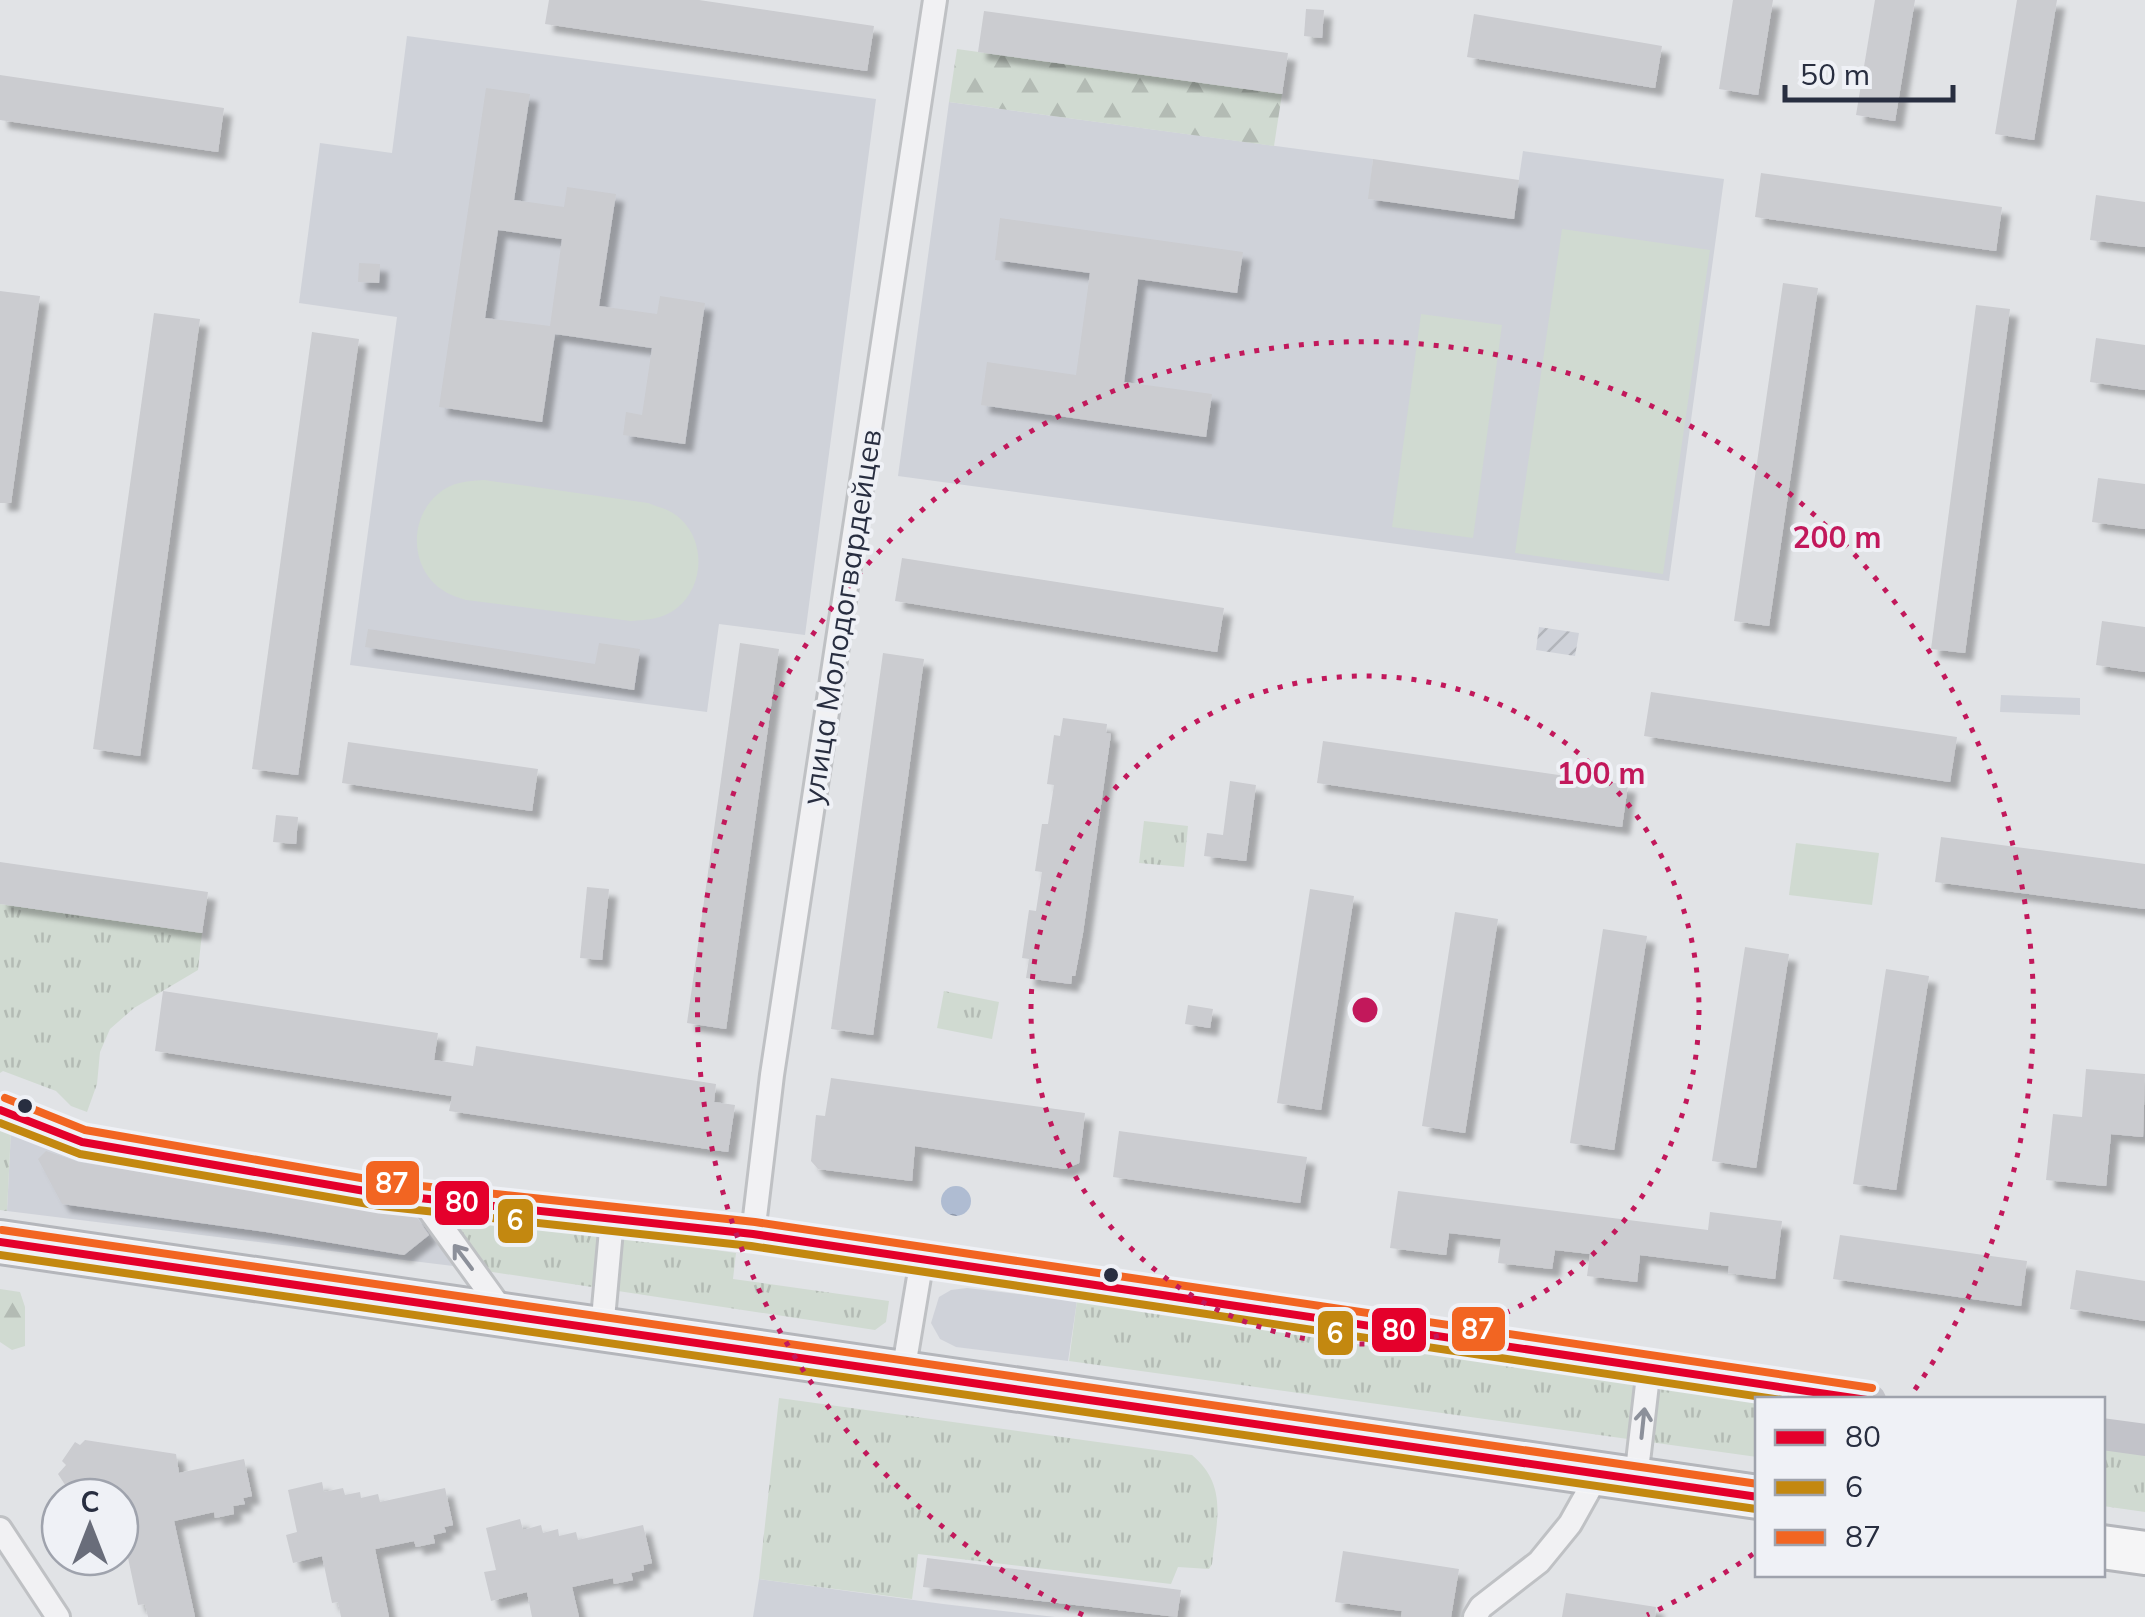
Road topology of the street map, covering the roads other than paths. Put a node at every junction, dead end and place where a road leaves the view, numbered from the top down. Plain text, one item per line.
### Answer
1 (935, 0) edge
2 (0, 1110) edge
3 (421, 1198) junction
4 (612, 1219) junction
5 (753, 1234) junction
6 (0, 1242) edge
7 (922, 1259) junction
8 (506, 1316) junction
9 (602, 1330) junction
10 (1649, 1367) junction
11 (903, 1373) junction
12 (1850, 1397) edge
13 (2105, 1434) edge
14 (2145, 1440) edge
15 (1617, 1476) junction
16 (1755, 1497) edge
17 (0, 1530) edge
18 (2105, 1547) edge
19 (2145, 1553) edge
20 (58, 1617) edge
21 (1475, 1617) edge

1 - 5 street, улица Молодогвардейцев
2 - 3 street
3 - 4 street
8 -> 3 street
4 - 5 street
4 - 9 street
5 - 7 street
6 - 8 highway
7 - 10 street
7 - 11 street
8 - 9 highway
9 - 11 highway
10 - 12 street
15 -> 10 street
11 - 15 highway
13 - 14 street
15 - 16 highway
15 - 21 street
17 - 20 street
18 - 19 highway

